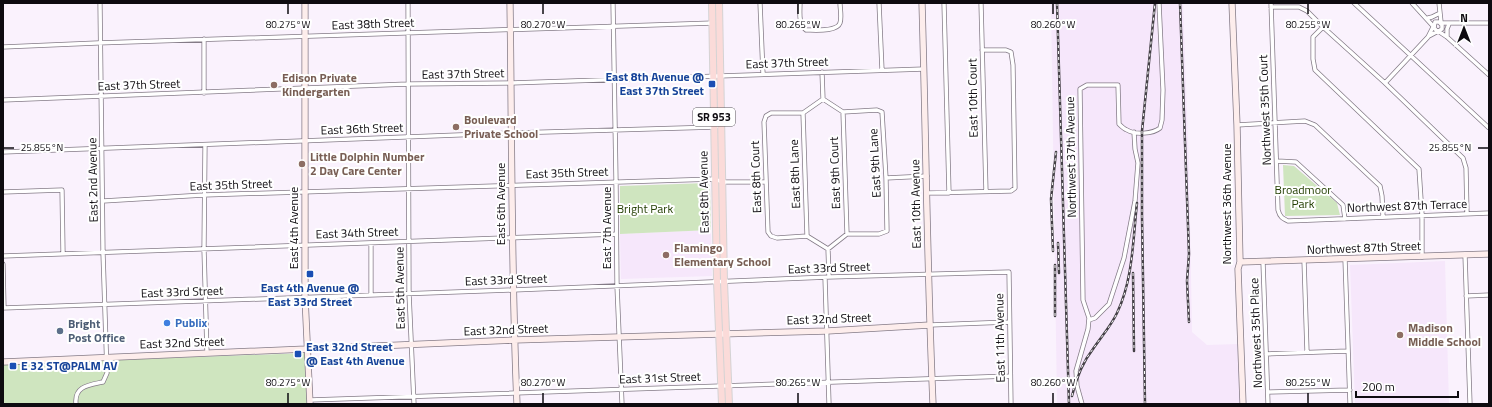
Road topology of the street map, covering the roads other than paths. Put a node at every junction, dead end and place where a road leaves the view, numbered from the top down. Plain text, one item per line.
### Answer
1 (100, 3) edge
2 (306, 3) edge
3 (408, 3) edge
4 (510, 3) edge
5 (612, 3) edge
6 (712, 3) edge
7 (719, 3) edge
8 (760, 3) edge
9 (800, 3) edge
10 (840, 3) edge
11 (879, 3) edge
12 (922, 3) edge
13 (944, 3) edge
14 (981, 3) edge
15 (1159, 3) edge
16 (1232, 3) edge
17 (1354, 3) edge
18 (1412, 3) edge
19 (1439, 3) edge
20 (1271, 5) edge
21 (1439, 9) junction
22 (1438, 14) junction
23 (1427, 17) junction
24 (712, 23) junction
25 (720, 23) junction
26 (1489, 23) edge
27 (1440, 24) junction
28 (1449, 24) junction
29 (1433, 26) junction
30 (612, 27) junction
31 (1323, 27) junction
32 (510, 30) junction
33 (1438, 31) junction
34 (408, 32) junction
35 (306, 36) junction
36 (1428, 37) junction
37 (1447, 37) junction
38 (204, 39) junction
39 (101, 44) junction
40 (3, 47) edge
41 (982, 50) junction
42 (1411, 56) junction
43 (924, 69) junction
44 (882, 70) junction
45 (822, 72) junction
46 (1488, 72) edge
47 (763, 74) junction
48 (713, 75) junction
49 (720, 75) junction
50 (614, 79) junction
51 (511, 83) junction
52 (1385, 83) junction
53 (408, 84) junction
54 (305, 88) junction
55 (204, 92) junction
56 (102, 97) junction
57 (823, 99) junction
58 (3, 100) edge
59 (843, 112) junction
60 (803, 113) junction
61 (1275, 122) junction
62 (1237, 125) junction
63 (714, 127) junction
64 (721, 127) junction
65 (1489, 128) edge
66 (615, 130) junction
67 (1134, 132) junction
68 (512, 133) junction
69 (408, 137) junction
70 (305, 140) junction
71 (205, 146) junction
72 (102, 148) junction
73 (3, 152) edge
74 (1277, 160) junction
75 (927, 176) junction
76 (886, 178) junction
77 (715, 179) junction
78 (616, 181) junction
79 (722, 182) junction
80 (766, 182) junction
81 (512, 184) junction
82 (408, 189) junction
83 (3, 192) edge
84 (305, 192) junction
85 (986, 192) junction
86 (926, 193) junction
87 (949, 193) junction
88 (204, 195) junction
89 (103, 201) junction
90 (1489, 213) edge
91 (1467, 214) junction
92 (1422, 215) junction
93 (1280, 216) joint
94 (1383, 217) junction
95 (1345, 219) junction
96 (616, 234) junction
97 (848, 234) junction
98 (807, 236) junction
99 (512, 237) junction
100 (409, 241) junction
101 (371, 243) junction
102 (305, 245) junction
103 (204, 249) junction
104 (828, 249) junction
105 (63, 253) junction
106 (103, 253) junction
107 (1489, 254) edge
108 (1465, 255) junction
109 (3, 256) edge
110 (1422, 257) junction
111 (1345, 259) junction
112 (1304, 260) junction
113 (1240, 262) junction
114 (1263, 262) junction
115 (3, 264) edge
116 (1009, 272) joint
117 (928, 274) junction
118 (827, 278) junction
119 (717, 282) junction
120 (724, 282) junction
121 (617, 286) junction
122 (513, 290) junction
123 (409, 293) junction
124 (371, 295) junction
125 (1489, 295) edge
126 (1466, 296) junction
127 (305, 297) junction
128 (206, 301) junction
129 (105, 304) junction
130 (4, 308) edge
131 (1089, 320) junction
132 (1009, 322) junction
133 (930, 325) junction
134 (827, 331) junction
135 (719, 334) junction
136 (726, 334) junction
137 (618, 337) junction
138 (514, 340) junction
139 (411, 345) junction
140 (307, 349) junction
141 (1348, 351) junction
142 (1307, 352) junction
143 (207, 353) junction
144 (1266, 354) junction
145 (107, 357) junction
146 (3, 362) edge
147 (1010, 376) junction
148 (932, 378) junction
149 (828, 381) junction
150 (724, 386) junction
151 (622, 389) junction
152 (1350, 390) junction
153 (1268, 392) junction
154 (517, 393) junction
155 (414, 397) junction
156 (310, 402) edge
157 (76, 404) edge
158 (414, 404) edge
159 (517, 404) edge
160 (622, 404) edge
161 (722, 404) edge
162 (728, 404) edge
163 (829, 404) edge
164 (933, 404) edge
165 (1011, 404) edge
166 (1082, 404) edge
167 (1242, 404) edge
168 (1268, 404) edge
169 (1350, 404) edge
170 (1470, 404) edge

1 - 39 street, East 2nd Avenue
2 - 35 street, East 4th Avenue
3 - 34 street, East 5th Avenue
4 - 32 street, East 6th Avenue
5 - 30 street, East 7th Avenue
6 - 24 main road, East 8th Avenue / SR 953
7 - 25 main road, East 8th Avenue / SR 953
8 - 47 street
9 - 10 street
11 - 44 street
12 - 43 street, East 10th Avenue
13 - 87 street
14 - 41 street, East 10th Court
15 - 67 street
16 - 62 street, Northwest 36th Avenue
17 - 42 street
18 - 23 street
19 - 21 street
20 - 31 street
20 - 61 street, Northwest 35th Court
21 - 22 street
21 - 27 street
22 - 23 street
22 - 27 street
23 - 27 street
23 - 29 street
24 - 25 street, East 38th Street
24 - 30 street, East 38th Street
24 - 48 main road, East 8th Avenue / SR 953
25 - 49 main road, East 8th Avenue / SR 953
26 - 28 street
27 - 28 street
27 - 29 street
27 - 33 street
27 - 37 street
28 - 37 street
29 - 33 street
29 - 36 street
30 - 32 street, East 38th Street
30 - 50 street, East 7th Avenue
31 - 52 street
31 - 92 street
32 - 34 street, East 38th Street
32 - 51 street, East 6th Avenue
33 - 36 street
33 - 37 street
34 - 35 street, East 38th Street
34 - 53 street, East 5th Avenue
35 - 38 street, East 38th Street
35 - 54 street, East 4th Avenue
36 - 42 street
37 - 46 street
38 - 39 street, East 38th Street
38 - 55 street
39 - 40 street, East 38th Street
39 - 56 street, East 2nd Avenue
41 - 85 street, East 10th Court
41 - 85 street
42 - 52 street
42 - 65 street
43 - 44 street, East 37th Street
43 - 75 street, East 10th Avenue
44 - 45 street, East 37th Street
45 - 47 street, East 37th Street
45 - 57 street
47 - 49 street, East 37th Street
48 - 49 street, East 37th Street
48 - 50 street, East 37th Street
48 - 63 main road, East 8th Avenue / SR 953
49 - 64 main road, East 8th Avenue / SR 953
50 - 51 street, East 37th Street
50 - 66 street, East 7th Avenue
51 - 53 street, East 37th Street
51 - 68 street, East 6th Avenue
52 - 91 street
53 - 54 street, East 37th Street
53 - 69 street, East 5th Avenue
54 - 55 street, East 37th Street
54 - 70 street, East 4th Avenue
55 - 56 street, East 37th Street
56 - 58 street, East 37th Street
56 - 72 street, East 2nd Avenue
57 - 59 street
57 - 60 street
59 - 76 street, East 9th Lane
59 - 97 street, East 9th Court
60 - 80 street, East 8th Court
60 - 98 street, East 8th Lane
61 - 62 street
61 - 74 street, Northwest 35th Court
61 - 94 street
62 - 113 street, Northwest 36th Avenue
63 - 64 street, East 36th Street
63 - 66 street, East 36th Street
63 - 77 main road, East 8th Avenue / SR 953
64 - 79 main road, East 8th Avenue / SR 953
66 - 68 street, East 36th Street
66 - 78 street, East 7th Avenue
67 - 131 street
67 - 131 street, Northwest 37th Avenue
68 - 69 street, East 36th Street
68 - 81 street, East 6th Avenue
69 - 70 street, East 36th Street
69 - 82 street, East 5th Avenue
70 - 71 street, East 36th Street
70 - 84 street, East 4th Avenue
71 - 72 street, East 36th Street
71 - 88 street
72 - 73 street, East 36th Street
72 - 89 street, East 2nd Avenue
74 - 93 street, Northwest 35th Court
74 - 95 street
75 - 76 street
75 - 86 street, East 10th Avenue
76 - 97 street, East 9th Lane
77 - 78 street, East 35th Street
77 - 79 street, East 35th Street
77 - 119 main road, East 8th Avenue / SR 953
78 - 81 street, East 35th Street
78 - 96 street, East 7th Avenue
79 - 80 street, East 35th Street
79 - 120 main road, East 8th Avenue / SR 953
80 - 98 street, East 8th Court
81 - 82 street, East 35th Street
81 - 99 street, East 6th Avenue
82 - 84 street, East 35th Street
82 - 100 street, East 5th Avenue
83 - 105 street
84 - 88 street, East 35th Street
84 - 102 street, East 4th Avenue
85 - 87 street
86 - 87 street
86 - 117 street, East 10th Avenue
88 - 89 street, East 35th Street
88 - 103 street
89 - 106 street, East 2nd Avenue
90 - 91 street, Northwest 87th Terrace
91 - 92 street, Northwest 87th Terrace
92 - 94 street, Northwest 87th Terrace
92 - 110 street
93 - 95 street, Northwest 87th Terrace
94 - 95 street, Northwest 87th Terrace
96 - 99 street, East 34th Street
96 - 121 street, East 7th Avenue
97 - 104 street
98 - 104 street
99 - 100 street, East 34th Street
99 - 122 street, East 6th Avenue
100 - 101 street, East 34th Street
100 - 123 street, East 5th Avenue
101 - 102 street, East 34th Street
101 - 124 street
102 - 103 street, East 34th Street
102 - 127 street, East 4th Avenue
103 - 106 street, East 34th Street
103 - 128 street
104 - 118 street
105 - 106 street, East 34th Street
105 - 109 street, East 34th Street
106 - 129 street, East 2nd Avenue
107 - 108 street, Northwest 87th Street
108 - 110 street, Northwest 87th Street
108 - 126 street
110 - 111 street, Northwest 87th Street
111 - 112 street, Northwest 87th Street
111 - 141 street
112 - 114 street, Northwest 87th Street
112 - 142 street
113 - 114 street, Northwest 87th Street
113 - 167 street, Northwest 36th Avenue
114 - 144 street, Northwest 35th Place
115 - 130 street
116 - 117 street, East 33rd Street
116 - 132 street, East 11th Avenue
117 - 118 street, East 33rd Street
117 - 133 street, East 10th Avenue
118 - 120 street, East 33rd Street
118 - 134 street
119 - 120 street, East 33rd Street
119 - 121 street, East 33rd Street
119 - 135 main road, East 8th Avenue / SR 953
120 - 136 main road, East 8th Avenue / SR 953
121 - 122 street, East 33rd Street
121 - 137 street, East 7th Avenue
122 - 123 street, East 33rd Street
122 - 138 street, East 6th Avenue
123 - 124 street, East 33rd Street
123 - 139 street, East 5th Avenue
124 - 127 street, East 33rd Street
125 - 126 street
126 - 170 street
127 - 128 street, East 33rd Street
127 - 140 street, East 4th Avenue
128 - 129 street, East 33rd Street
128 - 143 street
129 - 130 street, East 33rd Street
129 - 145 street, East 2nd Avenue
131 - 166 street, Northwest 37th Avenue
132 - 133 street, East 32nd Street
132 - 147 street, East 11th Avenue
133 - 134 street, East 32nd Street
133 - 148 street, East 10th Avenue
134 - 136 street, East 32nd Street
134 - 149 street
135 - 136 street, East 32nd Street
135 - 137 street, East 32nd Street
135 - 150 main road, East 8th Avenue / SR 953
136 - 150 main road, East 8th Avenue / SR 953
137 - 138 street, East 32nd Street
137 - 151 street, East 7th Avenue
138 - 139 street, East 32nd Street
138 - 154 street, East 6th Avenue
139 - 140 street, East 32nd Street
139 - 155 street, East 5th Avenue
140 - 143 street, East 32nd Street
140 - 156 street, East 4th Avenue
141 - 142 street
141 - 152 street
142 - 144 street
143 - 145 street, East 32nd Street
144 - 153 street, Northwest 35th Place
145 - 146 street, East 32nd Street
145 - 157 street, East 2nd Avenue
147 - 148 street, East 31st Street
147 - 165 street, East 11th Avenue
148 - 149 street, East 31st Street
148 - 164 street, East 10th Avenue
149 - 150 street, East 31st Street
149 - 163 street
150 - 151 street, East 31st Street
150 - 161 main road, East 8th Avenue / SR 953
150 - 162 main road, East 8th Avenue / SR 953
151 - 154 street, East 31st Street
151 - 160 street, East 7th Avenue
152 - 153 street
152 - 169 street
153 - 168 street, Northwest 35th Place
154 - 155 street, East 31st Street
154 - 159 street, East 6th Avenue
155 - 156 street, East 31st Street
155 - 158 street, East 5th Avenue

